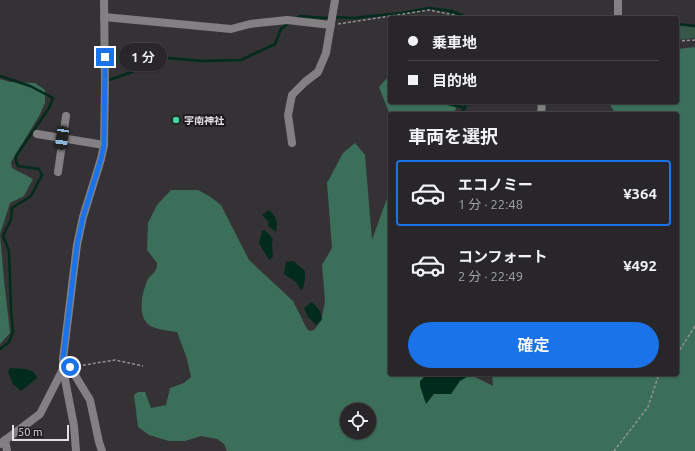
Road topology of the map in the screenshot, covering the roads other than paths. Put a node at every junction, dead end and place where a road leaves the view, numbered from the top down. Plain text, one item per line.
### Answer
1 (104, 0) edge
2 (335, 0) edge
3 (618, 0) edge
4 (618, 16) edge
5 (104, 17) junction
6 (331, 25) junction
7 (66, 116) dead end
8 (37, 134) dead end
9 (62, 138) junction
10 (292, 143) dead end
11 (104, 145) junction
12 (58, 172) dead end
13 (67, 368) junction
14 (3, 442) edge
15 (7, 451) edge
16 (76, 451) edge
17 (102, 451) edge

1 - 5 street
2 - 6 street
3 - 4 street
5 - 6 street
5 - 11 street
6 - 10 street
7 - 9 street
8 - 9 street
9 - 11 street
9 - 12 street
11 - 13 street
13 - 14 street
13 - 16 street
13 - 17 street
14 - 15 street

